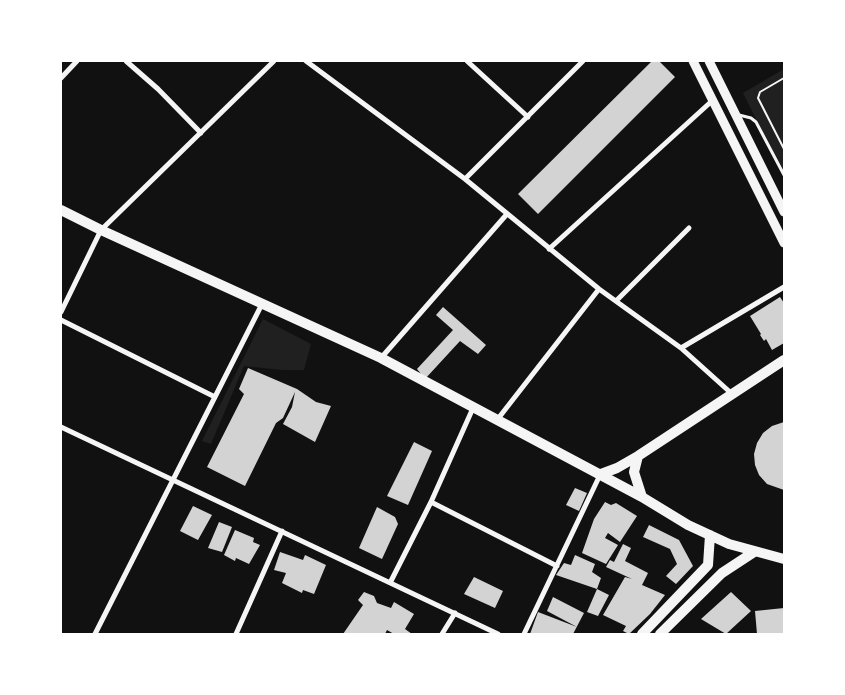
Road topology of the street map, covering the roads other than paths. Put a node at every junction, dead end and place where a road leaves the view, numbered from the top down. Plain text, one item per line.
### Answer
1 (77, 61) edge
2 (126, 61) edge
3 (274, 61) edge
4 (306, 61) edge
5 (467, 61) edge
6 (583, 61) edge
7 (693, 61) edge
8 (709, 61) edge
9 (62, 75) edge
10 (713, 100) junction
11 (736, 114) junction
12 (528, 116) junction
13 (201, 133) junction
14 (784, 175) edge
15 (465, 180) junction
16 (61, 210) edge
17 (784, 212) edge
18 (507, 214) junction
19 (689, 228) dead end
20 (101, 230) junction
21 (784, 243) edge
22 (549, 249) junction
23 (784, 287) edge
24 (599, 289) junction
25 (617, 300) junction
26 (263, 302) junction
27 (61, 312) edge
28 (61, 320) edge
29 (681, 348) junction
30 (381, 358) junction
31 (784, 360) edge
32 (731, 393) junction
33 (215, 396) junction
34 (473, 408) junction
35 (497, 420) junction
36 (61, 427) edge
37 (638, 456) junction
38 (601, 474) junction
39 (172, 480) junction
40 (642, 497) junction
41 (431, 502) junction
42 (282, 532) junction
43 (710, 535) junction
44 (754, 552) junction
45 (784, 559) edge
46 (557, 566) junction
47 (391, 581) junction
48 (455, 613) junction
49 (95, 634) edge
50 (236, 634) edge
51 (442, 634) edge
52 (498, 634) edge
53 (524, 634) edge
54 (642, 634) edge
55 (660, 634) edge

1 - 9 street
2 - 13 street
3 - 13 street
4 - 15 street
5 - 12 street
6 - 12 street
7 - 10 main road
8 - 11 main road
10 - 21 main road
10 - 22 street
11 - 14 lane
11 - 17 main road
12 - 15 street
13 - 20 street
15 - 18 street
16 - 20 main road
18 - 22 street
18 - 30 street
19 - 25 street
20 - 26 main road
20 - 27 street
22 - 24 street
23 - 29 street
24 - 25 street
24 - 35 street
25 - 29 street
26 - 30 main road
26 - 33 street
28 - 33 street
29 - 32 street
30 - 34 main road
31 - 32 main road
32 - 37 main road
33 - 39 street
34 - 35 main road
34 - 41 street
35 - 38 main road
36 - 39 street
37 - 38 main road
37 - 40 main road
38 - 40 main road
38 - 46 street
39 - 42 street
39 - 49 street
40 - 43 main road
41 - 46 street
41 - 47 street
42 - 47 street
42 - 50 street
43 - 44 main road
43 - 54 main road
44 - 45 main road
44 - 55 main road
46 - 53 street
47 - 48 street
48 - 51 street
48 - 52 street

